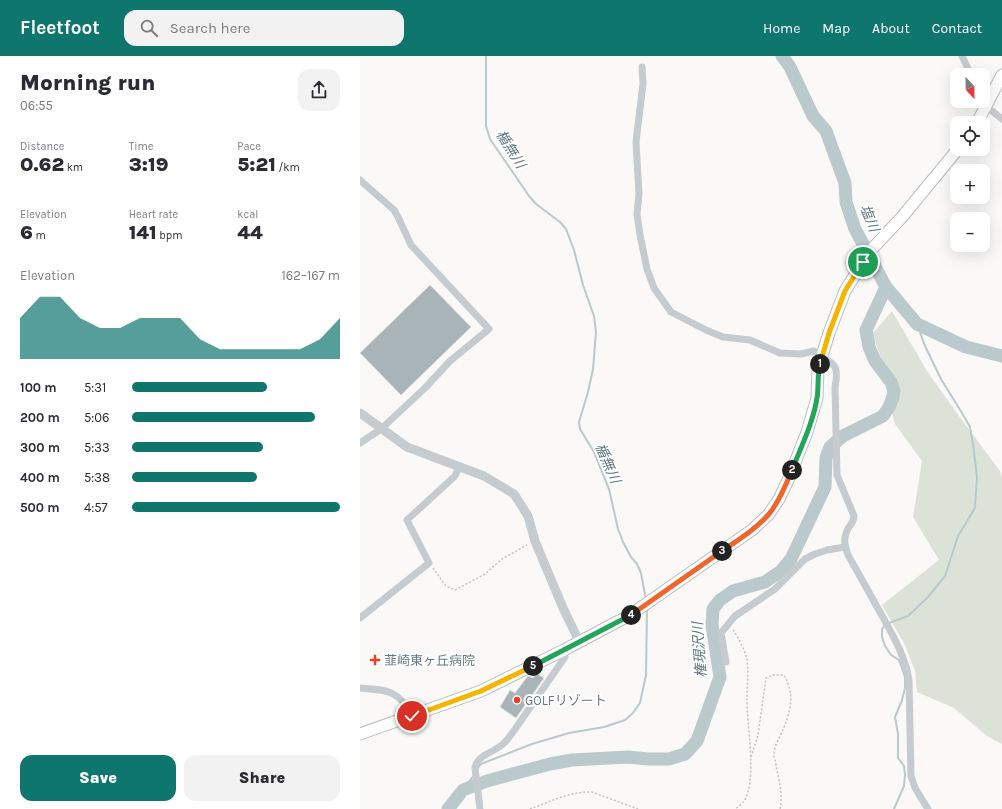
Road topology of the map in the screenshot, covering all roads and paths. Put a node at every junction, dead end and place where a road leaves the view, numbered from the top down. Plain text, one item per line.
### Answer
1 (962, 56) edge
2 (642, 67) dead end
3 (968, 68) edge
4 (1002, 75) edge
5 (990, 95) edge
6 (990, 108) edge
7 (1002, 119) edge
8 (953, 156) edge
9 (360, 180) edge
10 (822, 357) junction
11 (360, 413) edge
12 (381, 429) junction
13 (360, 443) edge
14 (459, 467) junction
15 (535, 541) junction
16 (845, 547) junction
17 (429, 563) junction
18 (360, 618) edge
19 (728, 623) junction
20 (579, 641) junction
21 (564, 650) junction
22 (726, 662) dead end
23 (360, 688) edge
24 (412, 716) junction
25 (360, 734) edge
26 (751, 757) junction
27 (480, 809) edge
28 (530, 809) edge
29 (638, 809) edge
30 (735, 809) edge
31 (780, 809) edge
32 (928, 809) edge

1 - 3 street
2 - 10 street
4 - 5 main road
6 - 7 street
8 - 10 main road
9 - 12 street
10 - 16 street
10 - 20 main road
11 - 12 street
12 - 13 street
12 - 14 street
14 - 15 street
14 - 17 street
15 - 17 path
15 - 20 street
16 - 19 street
16 - 32 street
17 - 18 street
19 - 22 street
19 - 26 path
20 - 21 main road
21 - 24 main road
21 - 27 street
23 - 24 street
24 - 25 main road
26 - 30 path
26 - 31 path
28 - 29 path

